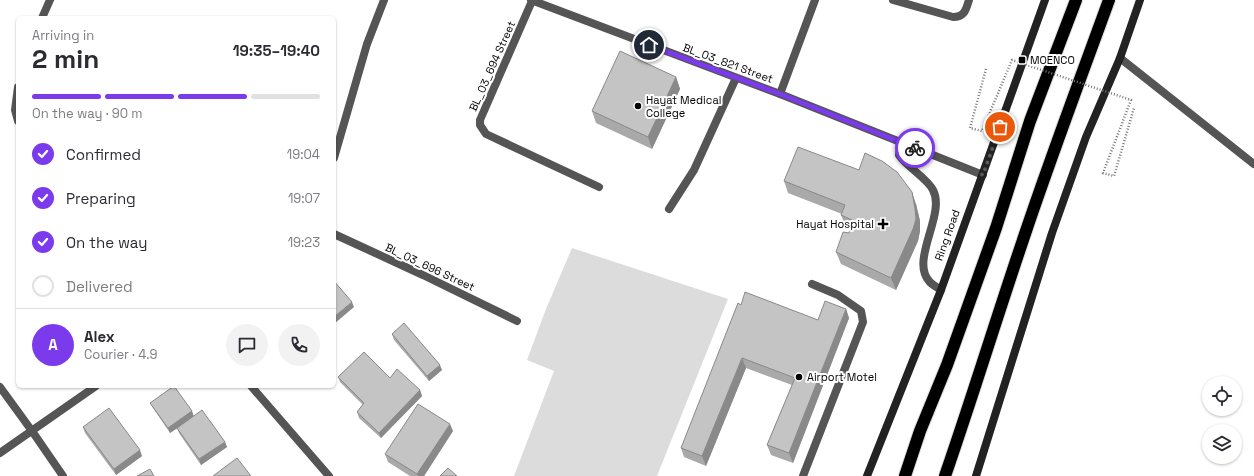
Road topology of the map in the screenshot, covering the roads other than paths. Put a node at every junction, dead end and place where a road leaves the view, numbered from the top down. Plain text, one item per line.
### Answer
1 (50, 0) edge
2 (384, 0) edge
3 (532, 0) edge
4 (815, 0) edge
5 (892, 0) edge
6 (969, 0) edge
7 (1045, 0) edge
8 (1076, 0) edge
9 (1109, 0) edge
10 (1140, 0) edge
11 (43, 16) edge
12 (1120, 58) junction
13 (736, 78) junction
14 (780, 94) junction
15 (16, 102) edge
16 (16, 114) edge
17 (901, 142) junction
18 (336, 151) edge
19 (1254, 164) edge
20 (983, 175) junction
21 (599, 187) dead end
22 (670, 209) dead end
23 (336, 235) edge
24 (812, 284) dead end
25 (941, 290) junction
26 (517, 321) dead end
27 (0, 387) edge
28 (93, 388) edge
29 (253, 388) edge
30 (32, 431) junction
31 (0, 453) edge
32 (62, 476) edge
33 (330, 476) edge
34 (803, 476) edge
35 (867, 476) edge
36 (905, 476) edge
37 (945, 476) edge
38 (976, 476) edge

1 - 11 street
2 - 18 street
3 - 13 street, BL_03_821 Street
3 - 21 street, BL_03_694 Street
4 - 14 street
5 - 6 street
7 - 20 street, Ring Road
8 - 36 highway
9 - 37 highway
10 - 12 street
12 - 19 street
12 - 38 street
13 - 14 street, BL_03_821 Street
13 - 22 street
14 - 17 street, BL_03_821 Street
15 - 16 street
17 - 20 street, BL_03_821 Street
17 - 25 street
20 - 25 street, Ring Road
23 - 26 street, BL_03_696 Street
24 - 34 street
25 - 35 street, Ring Road
27 - 30 street
28 - 30 street
29 - 33 street
30 - 31 street
30 - 32 street

